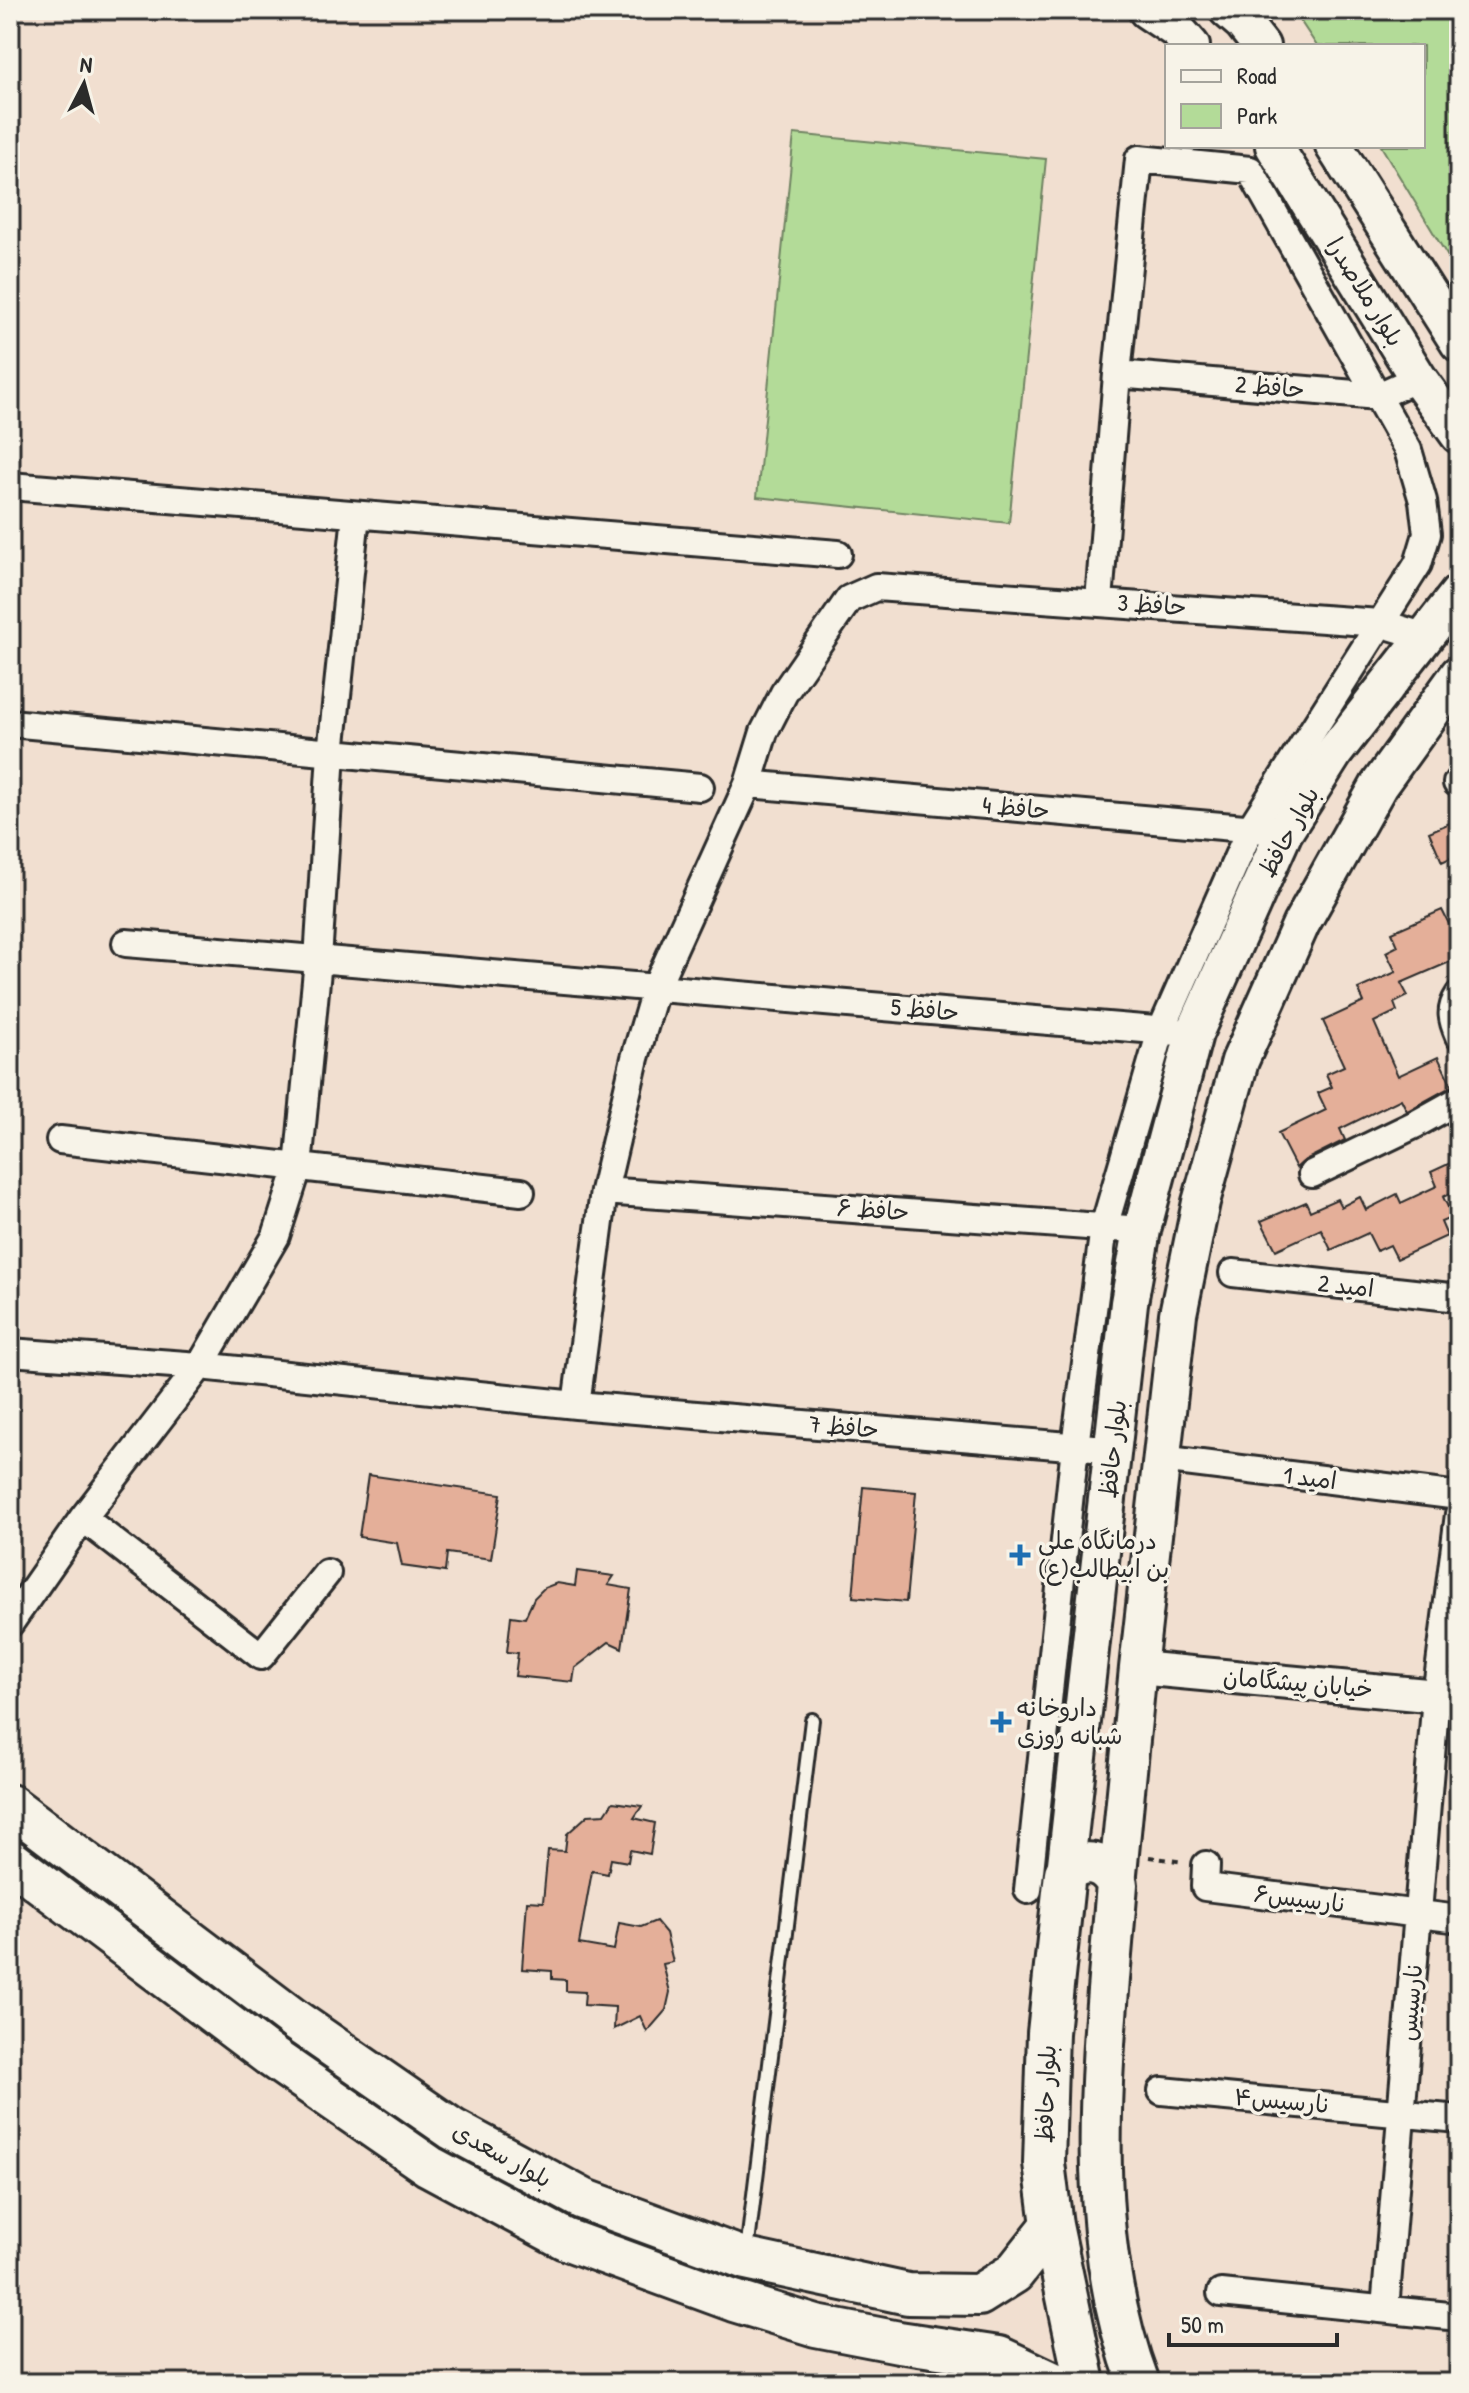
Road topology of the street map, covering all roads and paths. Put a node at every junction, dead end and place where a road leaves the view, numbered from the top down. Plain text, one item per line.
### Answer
1 (1147, 10) edge
2 (1228, 10) edge
3 (1189, 44) edge
4 (1259, 44) edge
5 (1275, 148) edge
6 (1335, 148) edge
7 (1459, 343) edge
8 (1117, 374) junction
9 (1418, 378) junction
10 (1378, 396) junction
11 (1459, 435) edge
12 (10, 486) edge
13 (356, 515) junction
14 (838, 554) dead end
15 (1459, 593) edge
16 (1099, 601) junction
17 (1380, 623) junction
18 (1426, 637) junction
19 (1459, 674) edge
20 (10, 723) edge
21 (331, 753) junction
22 (748, 784) junction
23 (700, 787) dead end
24 (1267, 830) junction
25 (126, 943) dead end
26 (318, 960) junction
27 (656, 987) junction
28 (1459, 995) edge
29 (1178, 1032) junction
30 (1459, 1036) edge
31 (1459, 1100) edge
32 (60, 1140) dead end
33 (298, 1167) junction
34 (1312, 1174) dead end
35 (604, 1191) junction
36 (521, 1192) dead end
37 (1104, 1227) junction
38 (1142, 1230) junction
39 (1233, 1273) dead end
40 (1459, 1298) edge
41 (10, 1352) edge
42 (200, 1366) junction
43 (576, 1405) junction
44 (1075, 1446) junction
45 (1113, 1449) junction
46 (1161, 1459) junction
47 (1459, 1496) edge
48 (1459, 1514) edge
49 (83, 1518) junction
50 (327, 1573) dead end
51 (10, 1623) edge
52 (1052, 1664) junction
53 (1138, 1668) junction
54 (1089, 1670) junction
55 (1448, 1697) edge
56 (812, 1720) dead end
57 (10, 1805) edge
58 (1071, 1814) junction
59 (1121, 1852) junction
60 (10, 1860) edge
61 (1206, 1865) joint
62 (1065, 1873) junction
63 (1028, 1890) dead end
64 (1418, 1915) junction
65 (1459, 1919) edge
66 (1162, 2091) dead end
67 (1402, 2112) junction
68 (1459, 2119) edge
69 (1052, 2225) junction
70 (746, 2259) junction
71 (1221, 2293) dead end
72 (1385, 2309) junction
73 (1459, 2317) edge
74 (1054, 2383) edge
75 (1085, 2383) edge
76 (1139, 2383) edge

1 - 3 main road
2 - 4 main road
5 - 9 main road, بلوار ملاصدرا
6 - 7 main road
8 - 10 street, حافظ 2
8 - 10 street
8 - 16 street
9 - 10 street, حافظ 2
9 - 11 main road, بلوار ملاصدرا
10 - 17 street
12 - 13 street
13 - 14 street
13 - 21 street
15 - 18 main road, بلوار حافظ
16 - 17 street, حافظ 3
16 - 22 street, حافظ 3
17 - 18 street, حافظ 3
17 - 24 street
18 - 24 main road, بلوار حافظ
19 - 46 main road, بلوار حافظ
20 - 21 street
21 - 23 street
21 - 26 street
22 - 24 street, حافظ 4
22 - 27 street
24 - 29 main road, بلوار حافظ
25 - 26 street, حافظ 5
26 - 27 street, حافظ 5
26 - 33 street
27 - 29 street, حافظ 5
27 - 35 street
28 - 30 street
29 - 37 street
29 - 38 main road, بلوار حافظ
31 - 34 street
32 - 33 street
33 - 36 street
33 - 42 street
35 - 37 street, حافظ ۶
35 - 43 street
37 - 38 street, حافظ ۶
37 - 44 street
38 - 45 main road, بلوار حافظ
39 - 40 street, امید 2
41 - 42 street, حافظ 7
42 - 43 street, حافظ 7
42 - 49 street
43 - 44 street, حافظ 7
44 - 45 street, حافظ 7
44 - 52 street
45 - 54 main road, بلوار حافظ
46 - 47 street, امید 1
46 - 53 main road, بلوار حافظ
48 - 55 street, نارسیس
49 - 50 street
49 - 51 street
52 - 54 street
52 - 63 street
53 - 55 street, خیابان پیشگامان
53 - 59 main road, بلوار حافظ
54 - 58 main road, بلوار حافظ
55 - 64 street, نارسیس
56 - 70 lane
57 - 70 main road, بلوار سعدی
58 - 59 main road
58 - 62 main road, بلوار حافظ
59 - 61 path
59 - 62 main road
59 - 76 main road, بلوار حافظ
60 - 74 main road, بلوار سعدی
61 - 64 street, نارسیس۶
62 - 69 main road, بلوار حافظ
64 - 65 street
64 - 67 street, نارسیس
66 - 67 street, نارسیس۴
67 - 68 street, نارسیس۴
67 - 72 street, نارسیس
69 - 70 main road, بلوار سعدی
69 - 75 main road, بلوار حافظ
71 - 72 street
72 - 73 street

